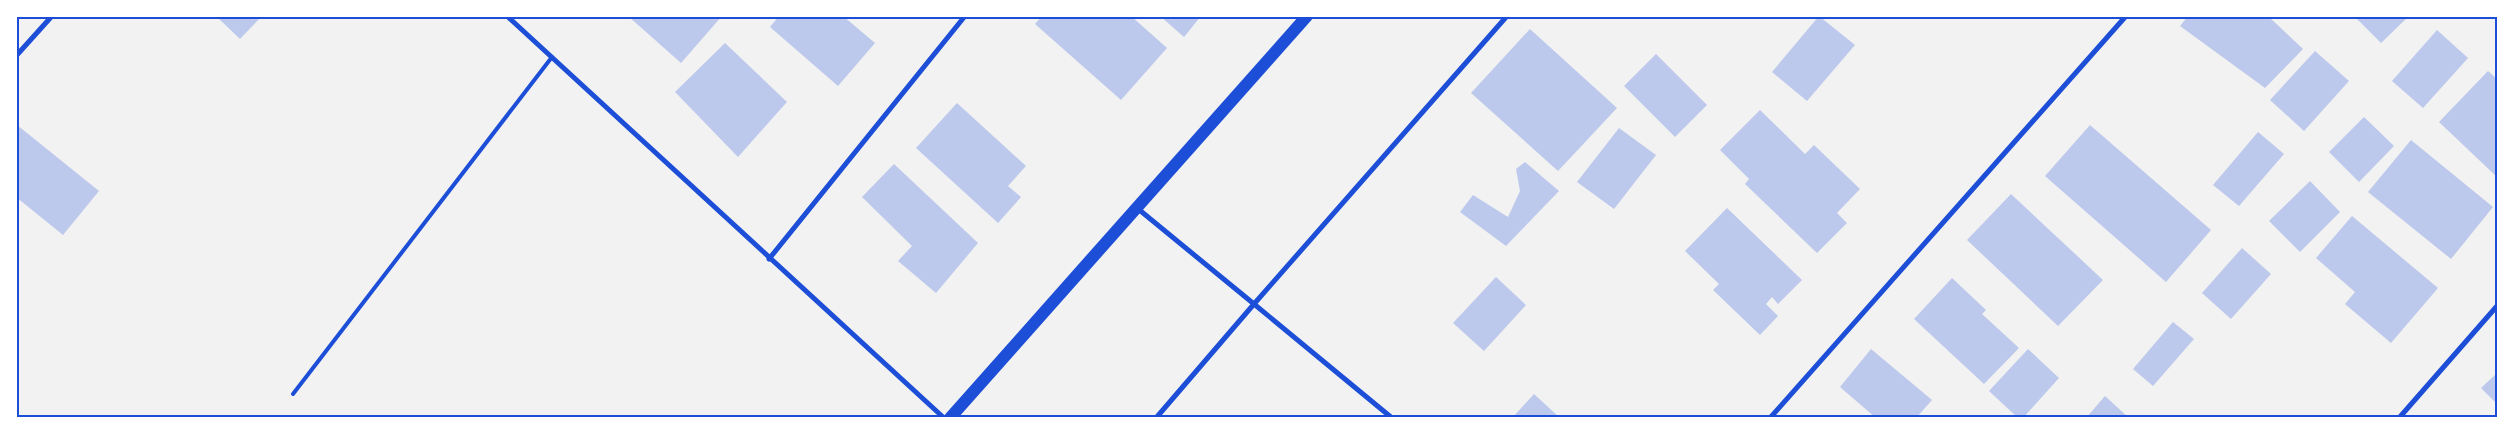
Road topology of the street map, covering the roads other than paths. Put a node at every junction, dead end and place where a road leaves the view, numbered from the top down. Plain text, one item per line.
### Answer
1 (52, 16) edge
2 (965, 16) edge
3 (1307, 16) edge
4 (1507, 16) edge
5 (2126, 16) edge
6 (511, 17) edge
7 (16, 56) edge
8 (552, 57) junction
9 (1137, 208) junction
10 (769, 259) junction
11 (1254, 304) junction
12 (2497, 306) edge
13 (293, 394) dead end
14 (944, 418) edge
15 (950, 418) edge
16 (1156, 418) edge
17 (1392, 418) edge
18 (1770, 418) edge
19 (2399, 418) edge

1 - 7 street
2 - 10 street
3 - 9 main road
4 - 11 street
5 - 18 street
6 - 8 street
8 - 10 street
8 - 13 lane
9 - 11 street
9 - 15 main road
10 - 14 street
11 - 16 street
11 - 17 street
12 - 19 street

